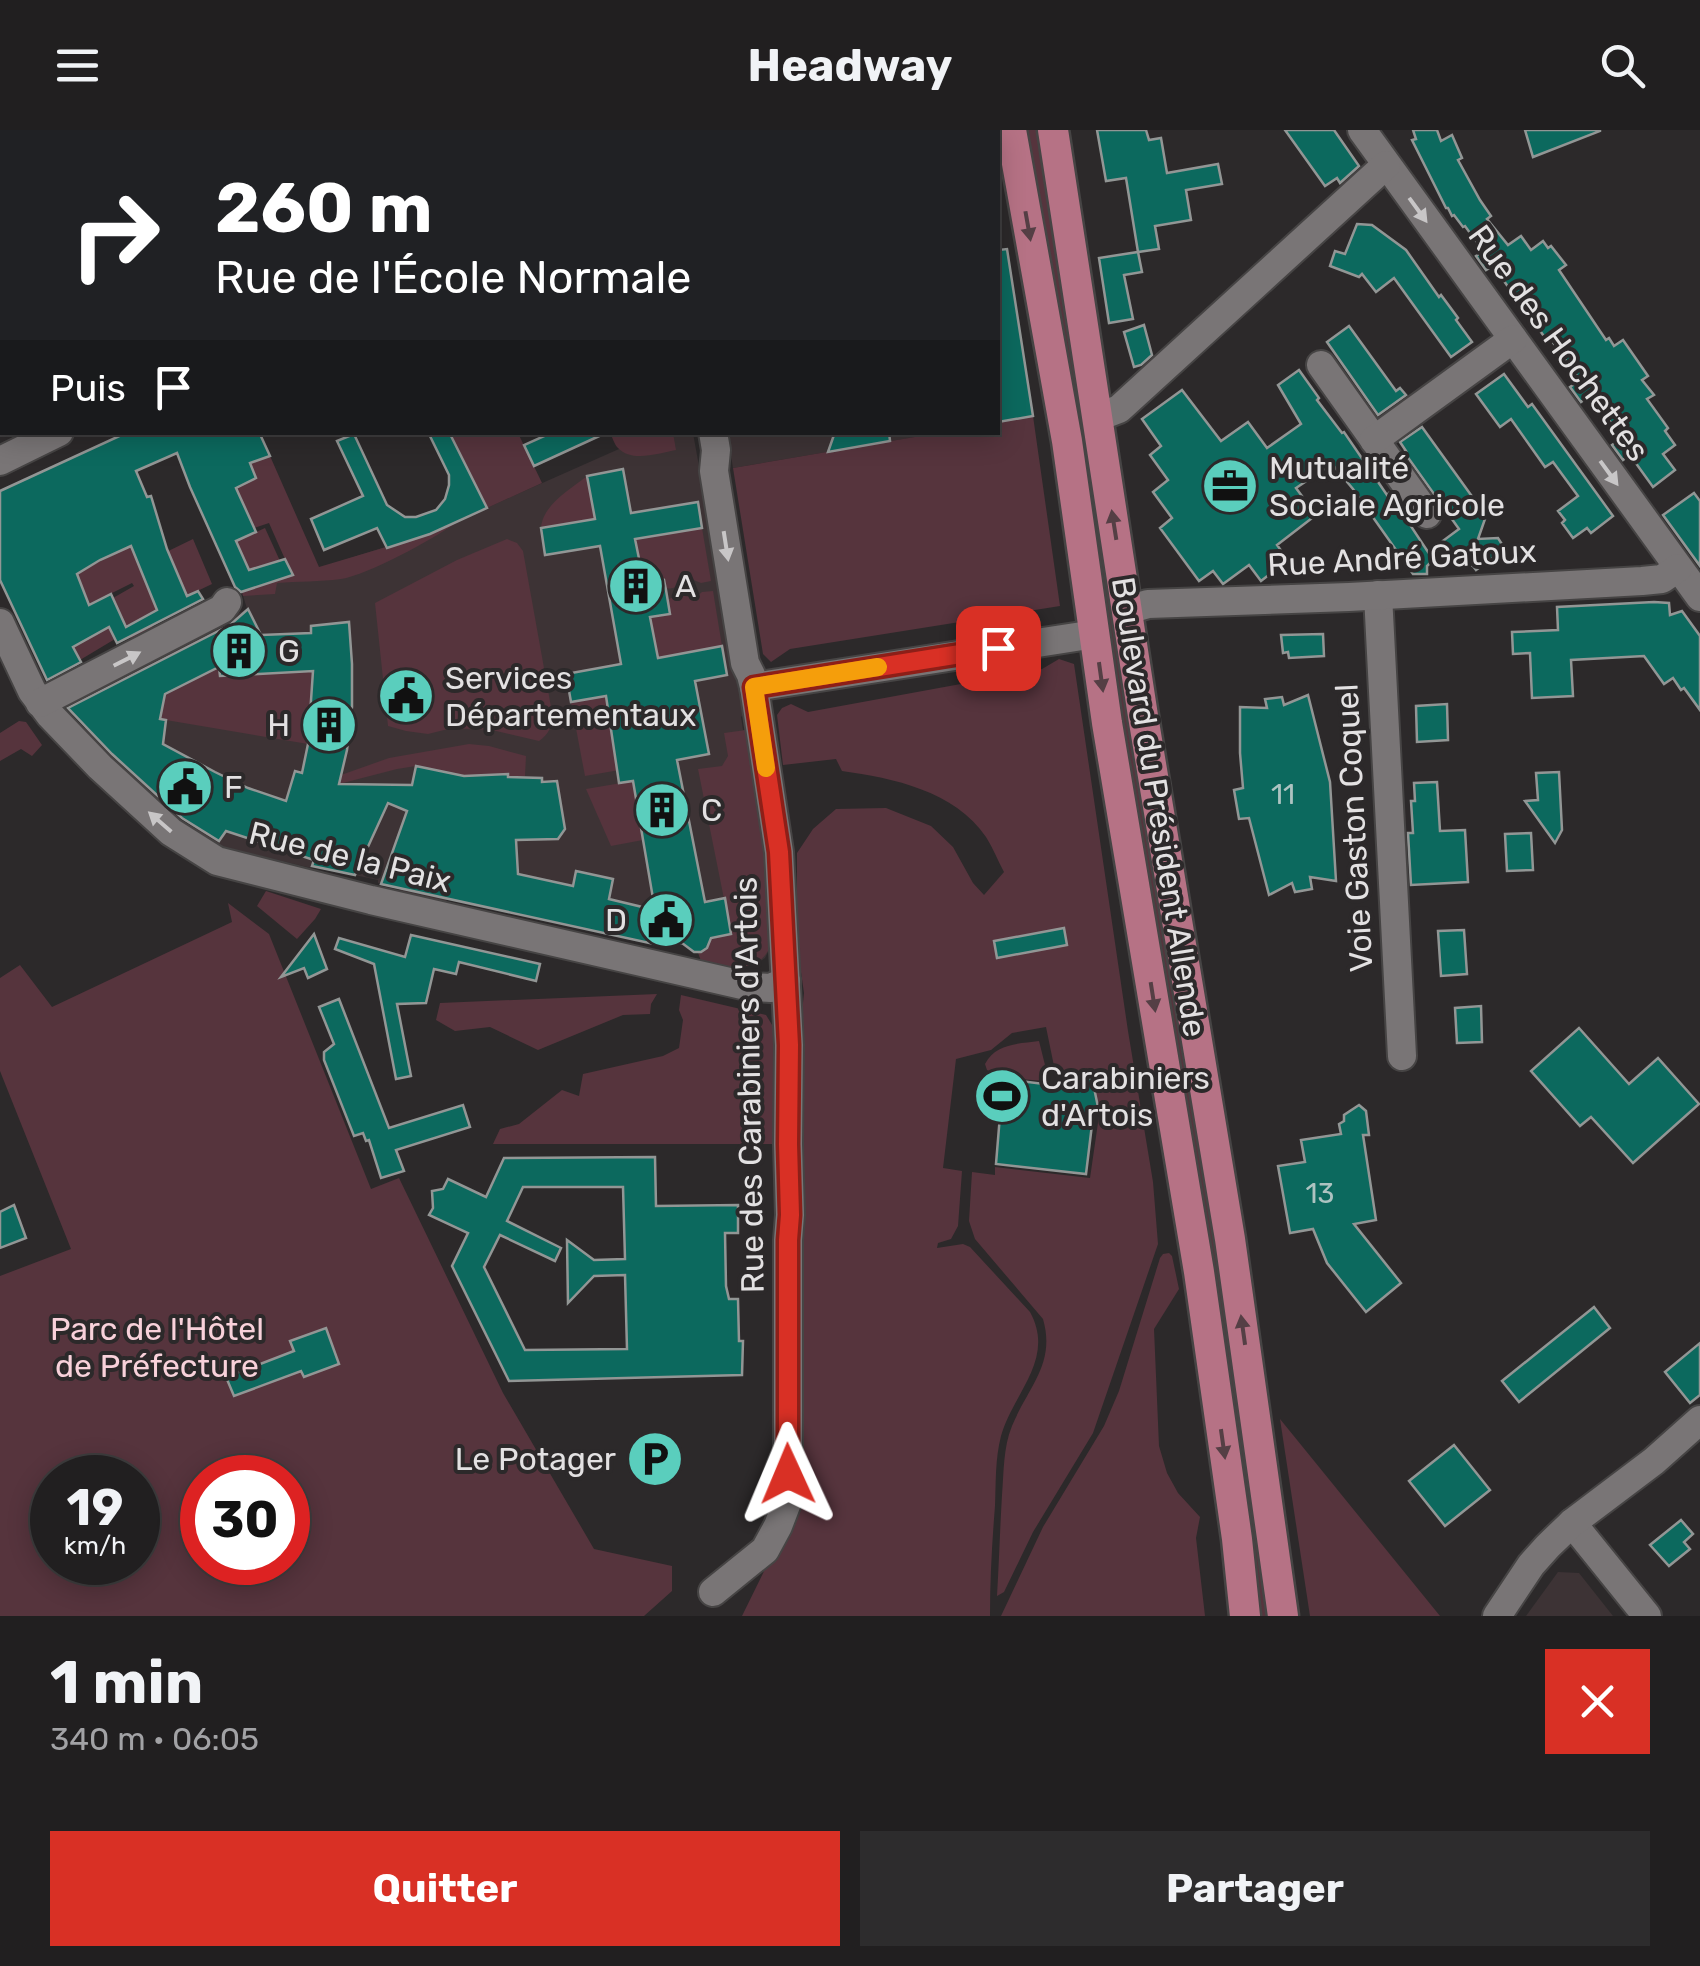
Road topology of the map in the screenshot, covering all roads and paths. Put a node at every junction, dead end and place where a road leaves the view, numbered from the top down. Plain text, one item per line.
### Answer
1 (1011, 130) edge
2 (1053, 130) edge
3 (1362, 130) edge
4 (1386, 166) junction
5 (1513, 338) junction
6 (1321, 365) dead end
7 (1098, 418) junction
8 (54, 435) edge
9 (714, 435) edge
10 (1374, 440) junction
11 (0, 461) edge
12 (1427, 514) dead end
13 (1678, 568) junction
14 (1378, 595) junction
15 (1700, 597) edge
16 (227, 602) dead end
17 (1127, 610) junction
18 (0, 623) edge
19 (1095, 634) junction
20 (754, 687) junction
21 (40, 702) junction
22 (786, 981) junction
23 (1402, 1056) dead end
24 (1700, 1420) edge
25 (1572, 1522) junction
26 (713, 1592) dead end
27 (1245, 1616) edge
28 (1284, 1616) edge
29 (1497, 1616) edge
30 (1647, 1616) edge

1 -> 19 main road, Boulevard du Président Allende
2 - 7 main road, Boulevard du Président Allende
3 - 4 street, Rue des Hochettes
4 -> 5 street, Rue des Hochettes
4 - 7 street
5 - 10 street
5 -> 13 street, Rue des Hochettes
6 - 10 street
17 -> 7 main road, Boulevard du Président Allende
8 - 11 street
9 -> 20 street, Rue des Carabiniers d'Artois
10 - 12 street
13 - 14 street, Rue André Gatoux
13 - 15 street, Rue des Hochettes
14 - 17 street, Rue André Gatoux
14 - 23 street, Voie Gaston Coquel
21 -> 16 street
28 -> 17 main road, Boulevard du Président Allende
18 - 21 street, Rue de la Paix
19 - 20 street
19 -> 27 main road, Boulevard du Président Allende
20 - 22 street, Rue des Carabiniers d'Artois
22 -> 21 street, Rue de la Paix
22 - 26 street, Rue des Carabiniers d'Artois
24 - 25 street
25 - 29 street
25 - 30 street

